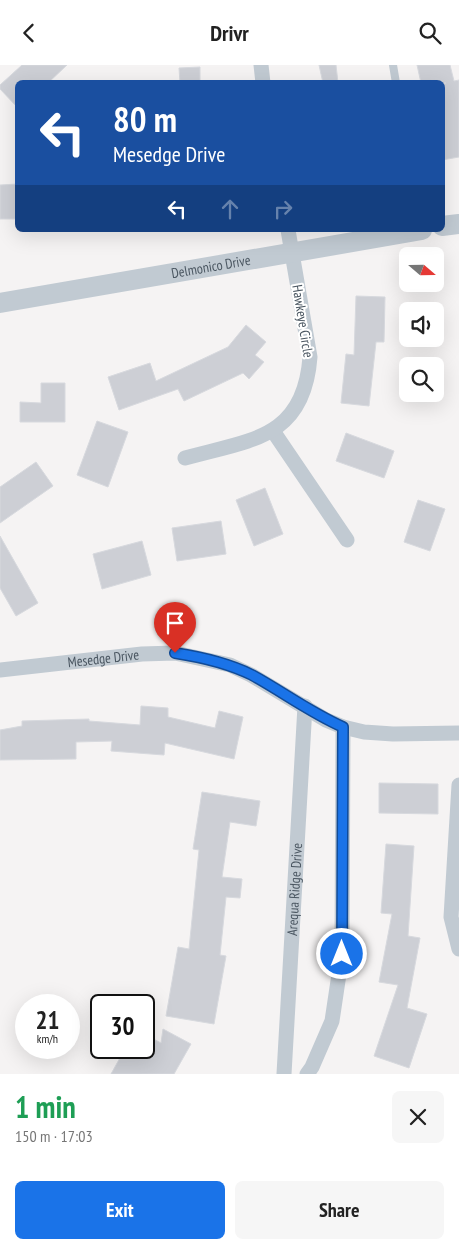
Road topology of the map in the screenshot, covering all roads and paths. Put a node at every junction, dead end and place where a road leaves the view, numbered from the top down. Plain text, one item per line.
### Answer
1 (260, 65) edge
2 (393, 65) edge
3 (262, 80) edge
4 (396, 80) edge
5 (459, 224) edge
6 (445, 226) edge
7 (288, 232) edge
8 (411, 232) edge
9 (292, 253) junction
10 (0, 303) edge
11 (273, 431) junction
12 (185, 458) dead end
13 (347, 540) dead end
14 (0, 670) edge
15 (305, 706) junction
16 (343, 727) junction
17 (459, 733) edge
18 (459, 785) edge
19 (459, 949) edge
20 (284, 1074) edge
21 (306, 1074) edge

1 - 3 street
2 - 4 lane
5 - 6 street
7 - 9 street, Hawkeye Circle
8 - 9 street, Delmonico Drive
9 - 10 street, Delmonico Drive
9 - 11 street, Hawkeye Circle
11 - 12 street, Hawkeye Circle
11 - 13 street
14 - 15 street, Mesedge Drive
15 - 16 street, Mesedge Drive
15 - 20 street, Arequa Ridge Drive
16 - 17 street, Mesedge Drive
16 - 21 street
18 - 19 street

